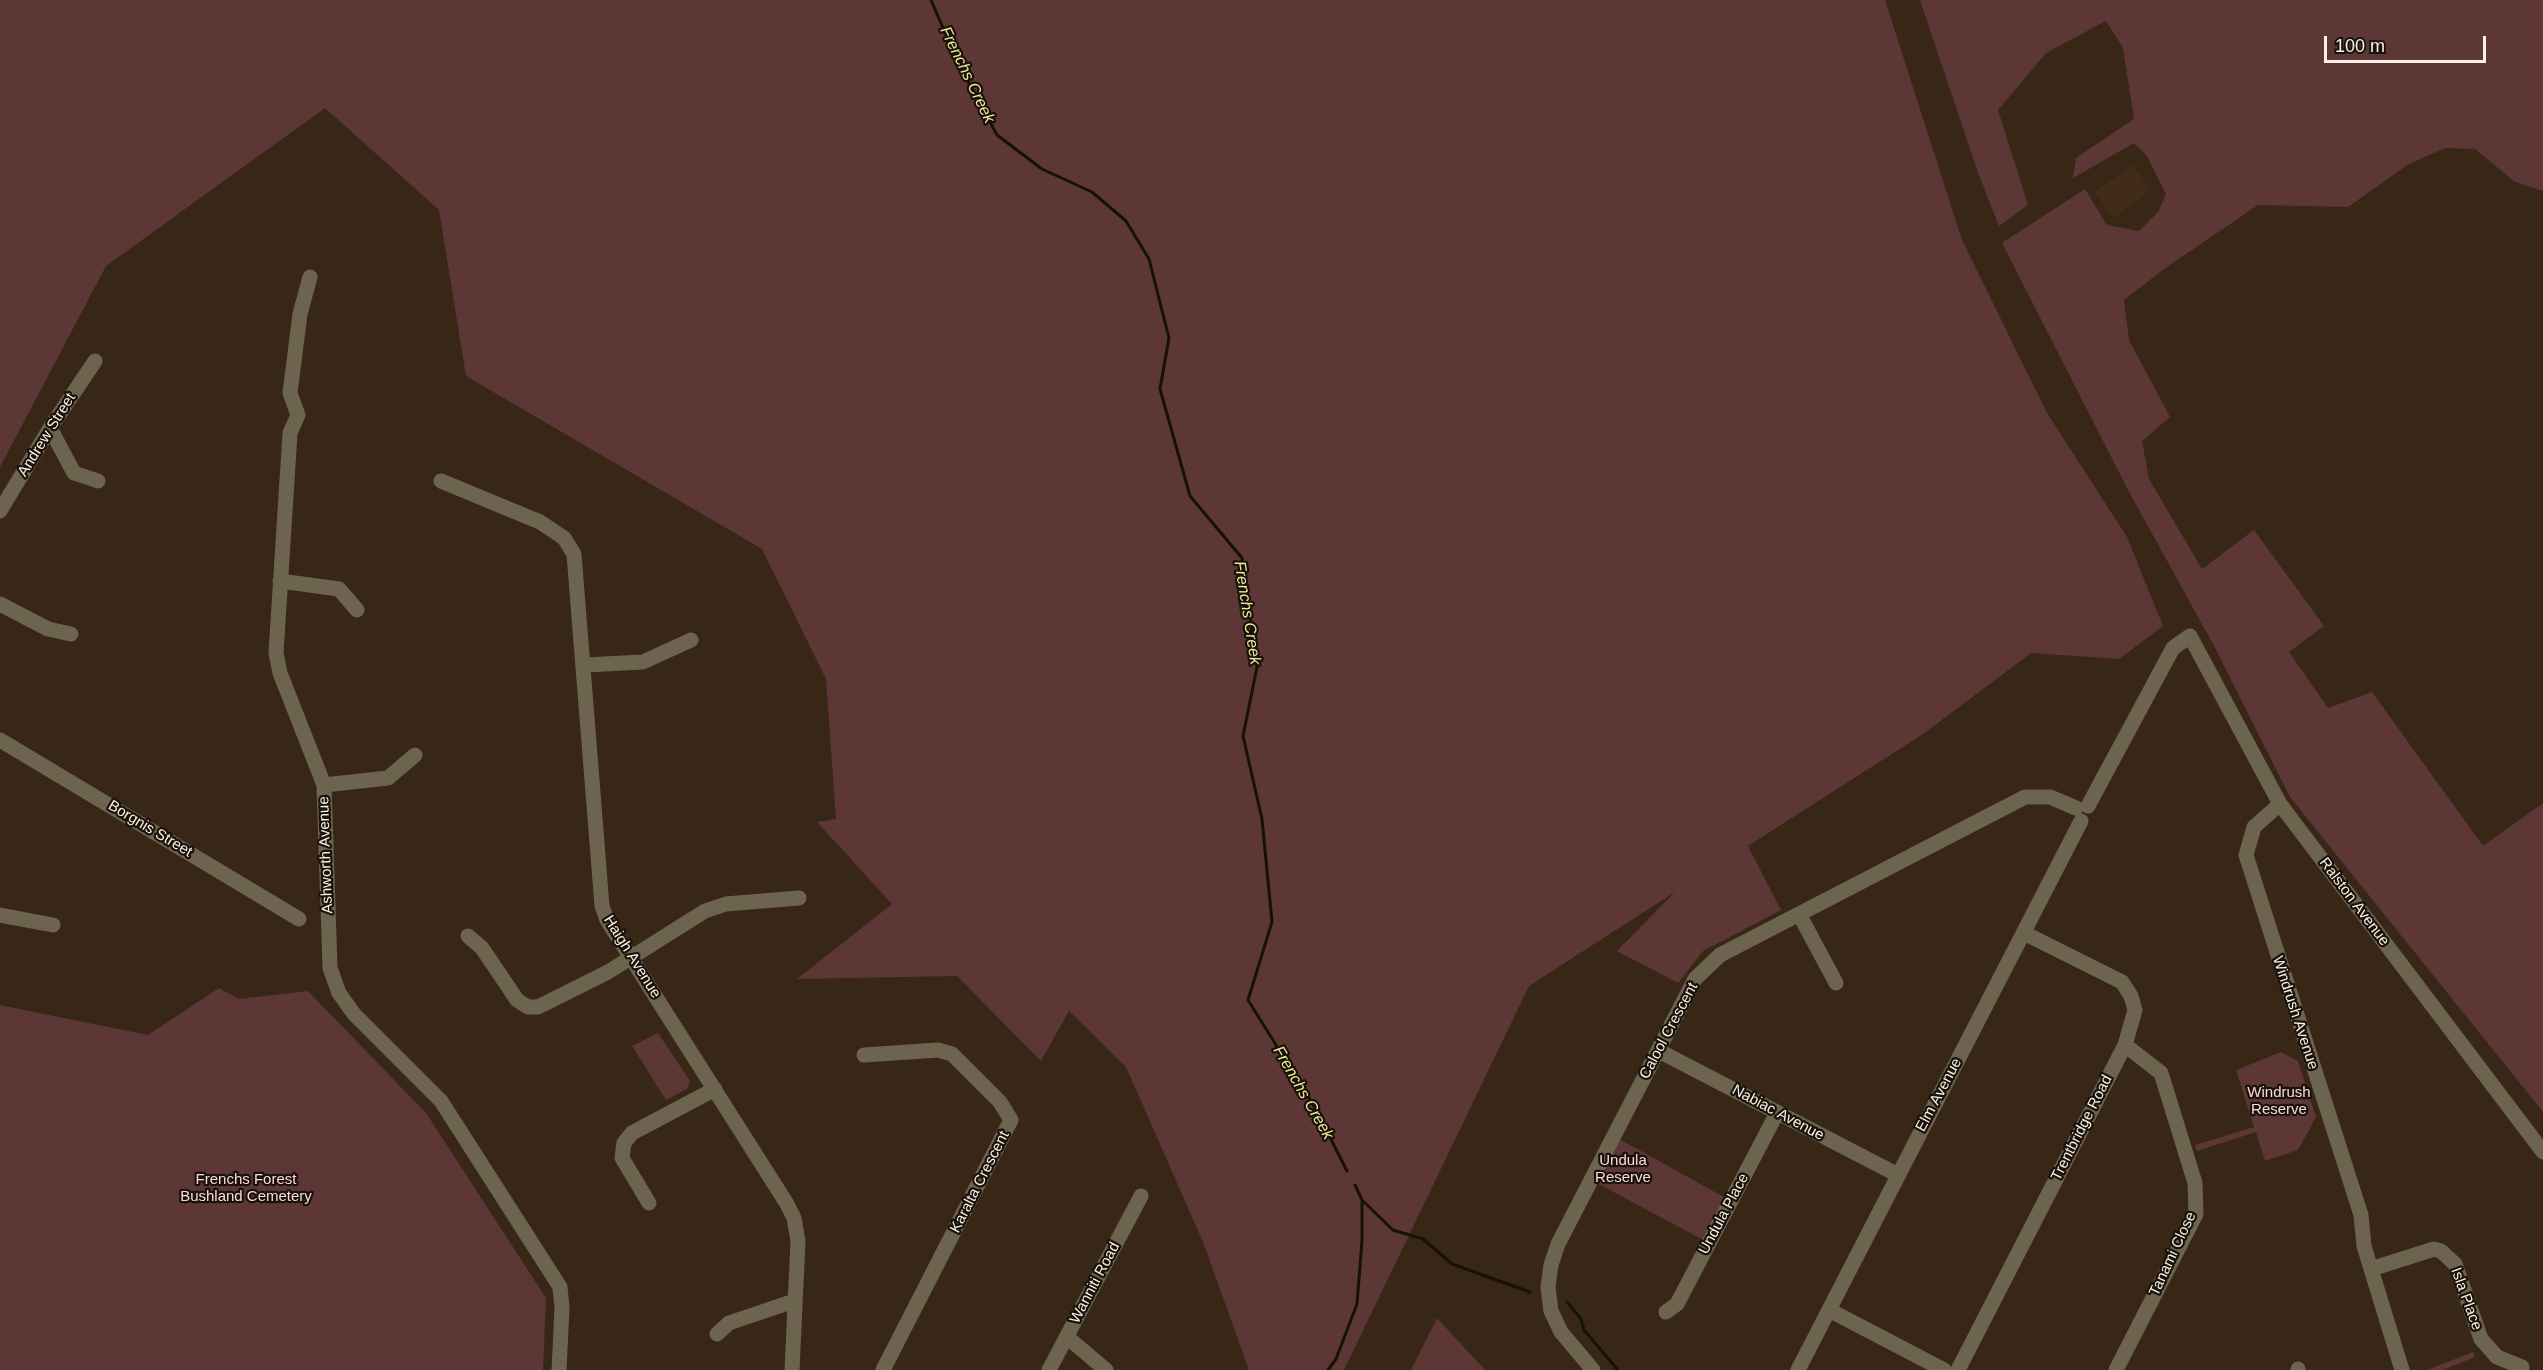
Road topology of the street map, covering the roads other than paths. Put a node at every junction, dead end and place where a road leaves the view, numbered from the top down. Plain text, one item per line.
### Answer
1 (310, 277) dead end
2 (95, 361) dead end
3 (50, 428) junction
4 (98, 481) dead end
5 (441, 481) dead end
6 (0, 511) edge
7 (280, 581) junction
8 (0, 604) edge
9 (357, 610) dead end
10 (71, 634) dead end
11 (2190, 636) joint
12 (691, 640) dead end
13 (585, 665) junction
14 (0, 740) edge
15 (414, 755) dead end
16 (324, 785) junction
17 (2280, 804) junction
18 (2082, 812) junction
19 (799, 898) dead end
20 (1799, 914) junction
21 (0, 915) edge
22 (299, 919) dead end
23 (53, 925) dead end
24 (2024, 933) junction
25 (468, 936) dead end
26 (632, 957) junction
27 (1836, 982) dead end
28 (2125, 1045) junction
29 (1659, 1051) junction
30 (864, 1055) dead end
31 (715, 1089) junction
32 (1778, 1113) junction
33 (2543, 1152) edge
34 (1898, 1175) junction
35 (1141, 1196) dead end
36 (649, 1203) dead end
37 (2371, 1269) junction
38 (794, 1301) junction
39 (1829, 1310) junction
40 (1666, 1312) dead end
41 (717, 1334) dead end
42 (1067, 1337) junction
43 (2522, 1367) dead end
44 (559, 1370) edge
45 (792, 1370) edge
46 (883, 1370) edge
47 (1050, 1370) edge
48 (1106, 1370) edge
49 (1593, 1370) edge
50 (1798, 1370) edge
51 (1944, 1370) edge
52 (1958, 1370) edge
53 (2116, 1370) edge
54 (2402, 1370) edge

1 - 7 street, Ashworth Avenue
2 - 3 street, Andrew Street
3 - 4 street
3 - 6 street, Andrew Street
5 - 13 street, Haigh Avenue
7 - 9 street
7 - 16 street, Ashworth Avenue
8 - 10 street
11 - 17 street, Ralston Avenue
11 - 18 street, Elm Avenue
12 - 13 street
13 - 26 street, Haigh Avenue
14 - 22 street, Borgnis Street
15 - 16 street
16 - 44 street, Ashworth Avenue
17 - 33 street, Ralston Avenue
17 - 37 street, Windrush Avenue
18 - 20 street, Calool Crescent
18 - 24 street, Elm Avenue
19 - 26 street
20 - 27 street
20 - 29 street, Calool Crescent
21 - 23 street
24 - 28 street, Trentbridge Road
24 - 34 street, Elm Avenue
25 - 26 street
26 - 31 street, Haigh Avenue
28 - 52 street, Trentbridge Road
28 - 53 street, Tanami Close
29 - 32 street, Nabiac Avenue
29 - 49 street, Calool Crescent
30 - 46 street, Karalta Crescent
31 - 36 street
31 - 38 street, Haigh Avenue
32 - 34 street, Nabiac Avenue
32 - 40 street, Undula Place
34 - 39 street, Elm Avenue
35 - 42 street, Wanniti Road
37 - 43 street, Isla Place
37 - 54 street, Windrush Avenue
38 - 41 street
38 - 45 street, Haigh Avenue
39 - 50 street, Elm Avenue
39 - 51 street
42 - 47 street, Wanniti Road
42 - 48 street

